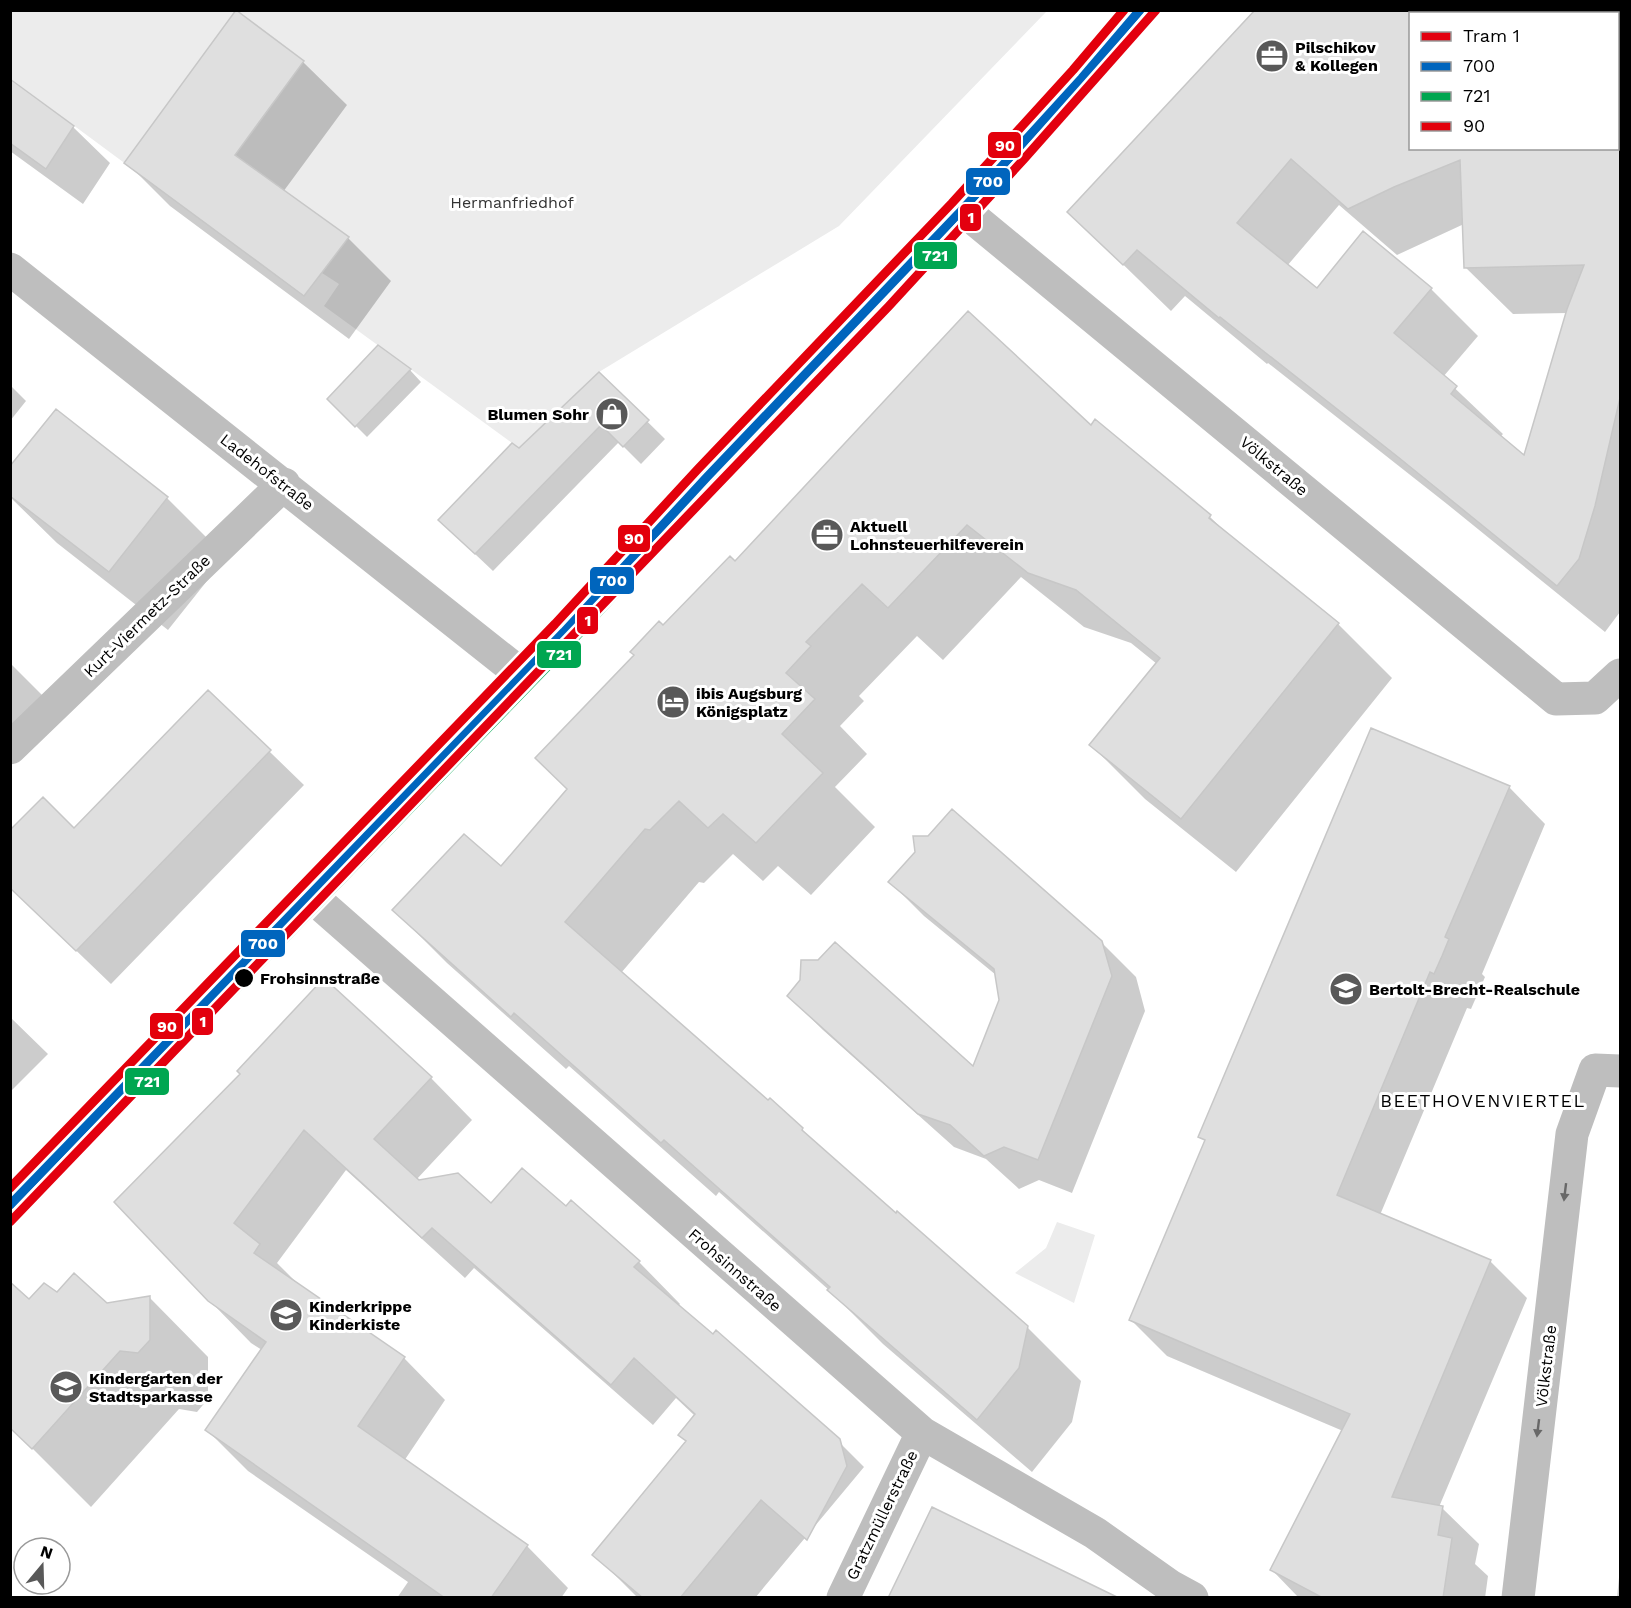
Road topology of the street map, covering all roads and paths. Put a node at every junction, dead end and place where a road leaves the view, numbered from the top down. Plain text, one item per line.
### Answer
1 (1140, 10) edge
2 (961, 211) junction
3 (10, 269) edge
4 (284, 484) junction
5 (522, 675) junction
6 (1620, 675) edge
7 (10, 748) edge
8 (311, 896) junction
9 (1620, 1071) edge
10 (10, 1206) edge
11 (922, 1433) junction
12 (843, 1598) edge
13 (1192, 1598) edge
14 (1518, 1598) edge

1 - 2 street
2 - 5 street
2 - 6 street, Völkstraße
3 - 4 street, Ladehofstraße
4 - 5 street, Ladehofstraße
4 - 7 street, Kurt-Viermetz-Straße
5 - 8 street
8 - 10 street
8 - 11 street, Frohsinnstraße
9 -> 14 street, Völkstraße
11 - 12 street, Gratzmüllerstraße
11 - 13 street, Frohsinnstraße

